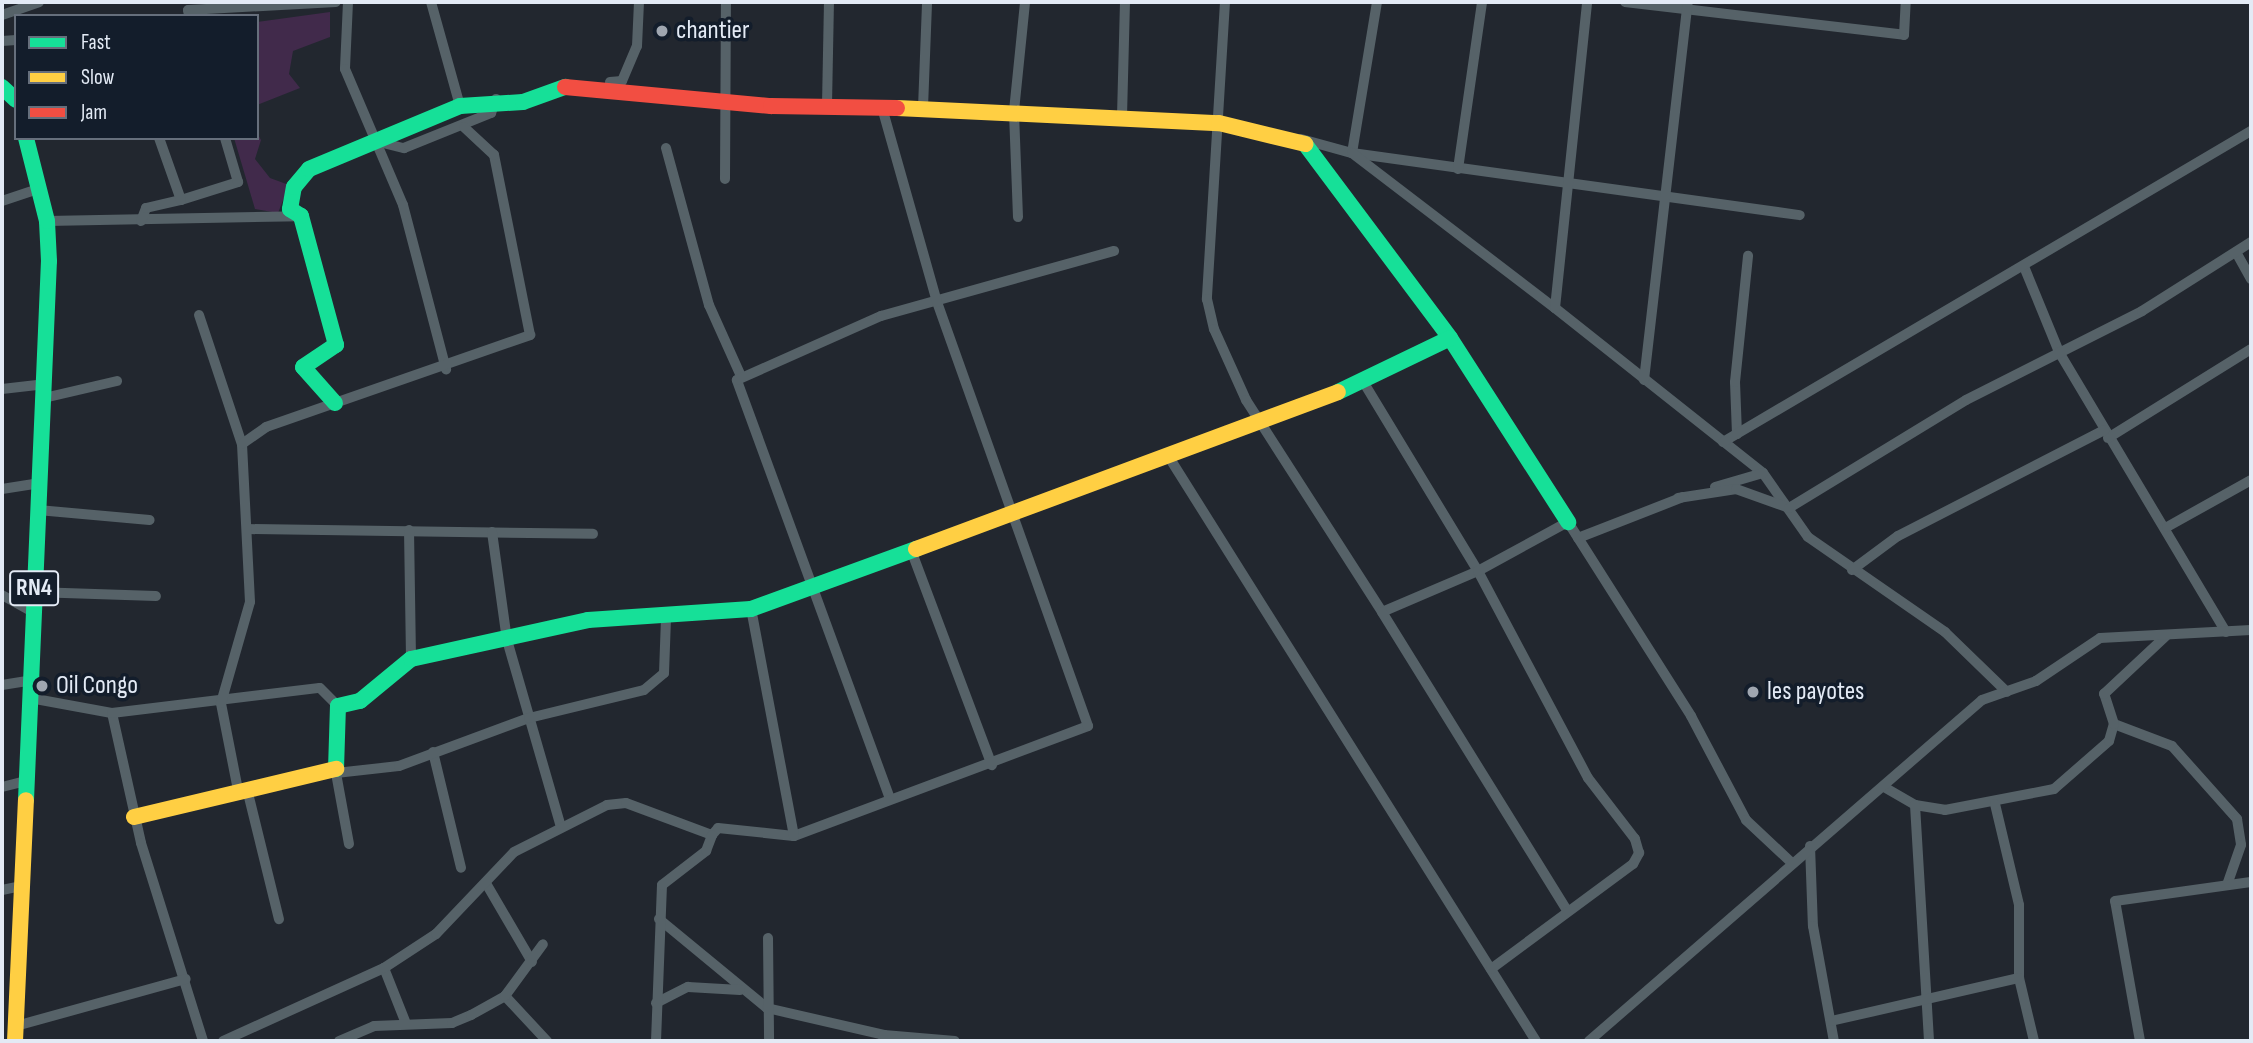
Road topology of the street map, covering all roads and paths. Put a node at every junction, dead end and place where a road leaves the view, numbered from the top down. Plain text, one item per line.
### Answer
1 (39, 2) edge
2 (336, 2) edge
3 (348, 2) edge
4 (431, 2) edge
5 (639, 2) edge
6 (726, 2) edge
7 (829, 2) edge
8 (927, 2) edge
9 (1025, 2) edge
10 (1125, 2) edge
11 (1225, 2) edge
12 (1377, 2) edge
13 (1482, 2) edge
14 (1587, 2) edge
15 (1625, 2) edge
16 (1906, 2) edge
17 (1687, 5) edge
18 (185, 14) edge
19 (2, 15) edge
20 (587, 84) junction
21 (496, 99) junction
22 (723, 99) junction
23 (827, 104) junction
24 (460, 106) junction
25 (882, 107) junction
26 (923, 108) junction
27 (1014, 111) junction
28 (1122, 116) junction
29 (1219, 123) junction
30 (464, 127) junction
31 (2251, 131) edge
32 (1301, 139) junction
33 (27, 140) edge
34 (160, 140) edge
35 (226, 140) edge
36 (376, 142) junction
37 (666, 148) dead end
38 (1352, 153) junction
39 (1458, 169) junction
40 (725, 178) dead end
41 (1567, 183) junction
42 (41, 188) junction
43 (1665, 196) junction
44 (181, 200) junction
45 (2, 201) edge
46 (1800, 215) dead end
47 (301, 216) junction
48 (1018, 217) dead end
49 (47, 220) junction
50 (141, 221) junction
51 (2251, 242) edge
52 (1114, 251) dead end
53 (2236, 252) junction
54 (1748, 256) dead end
55 (2025, 269) junction
56 (2251, 279) edge
57 (936, 302) junction
58 (1555, 308) junction
59 (199, 315) dead end
60 (1450, 338) junction
61 (2251, 349) edge
62 (2059, 352) junction
63 (446, 369) junction
64 (740, 374) junction
65 (1644, 380) junction
66 (117, 381) dead end
67 (1364, 383) junction
68 (2, 388) edge
69 (45, 391) junction
70 (335, 403) junction
71 (1262, 423) junction
72 (1737, 434) junction
73 (2106, 434) junction
74 (1723, 442) junction
75 (242, 444) junction
76 (1167, 454) junction
77 (1763, 473) junction
78 (2251, 480) edge
79 (39, 483) junction
80 (2, 489) edge
81 (1678, 498) junction
82 (1789, 508) junction
83 (38, 510) junction
84 (1012, 516) junction
85 (150, 520) dead end
86 (1568, 522) junction
87 (2167, 527) junction
88 (247, 529) junction
89 (409, 530) junction
90 (492, 532) junction
91 (593, 534) dead end
92 (1578, 538) junction
93 (911, 550) junction
94 (1852, 570) junction
95 (1478, 571) junction
96 (815, 583) junction
97 (34, 592) junction
98 (2, 595) edge
99 (156, 596) dead end
100 (751, 609) junction
101 (1382, 612) junction
102 (34, 614) junction
103 (666, 618) junction
104 (2251, 630) edge
105 (2226, 632) junction
106 (2166, 636) junction
107 (507, 640) junction
108 (411, 659) junction
109 (32, 680) junction
110 (2, 685) edge
111 (2007, 692) junction
112 (30, 698) junction
113 (221, 702) junction
114 (338, 706) junction
115 (112, 713) junction
116 (529, 718) junction
117 (2114, 724) junction
118 (433, 752) junction
119 (992, 765) junction
120 (336, 773) junction
121 (26, 780) junction
122 (2, 787) edge
123 (1884, 787) junction
124 (242, 789) junction
125 (889, 796) junction
126 (1995, 804) junction
127 (1915, 805) junction
128 (134, 817) junction
129 (561, 827) junction
130 (712, 835) junction
131 (794, 836) junction
132 (349, 844) dead end
133 (1810, 846) junction
134 (1792, 863) junction
135 (461, 868) dead end
136 (2251, 882) edge
137 (487, 885) junction
138 (2227, 885) junction
139 (22, 887) junction
140 (2, 890) edge
141 (1566, 909) junction
142 (279, 919) dead end
143 (659, 919) junction
144 (768, 938) dead end
145 (543, 944) dead end
146 (531, 962) junction
147 (384, 968) junction
148 (1491, 969) junction
149 (2019, 978) junction
150 (186, 979) junction
151 (740, 990) junction
152 (505, 996) junction
153 (10, 997) edge
154 (656, 1003) junction
155 (1925, 1003) junction
156 (767, 1007) junction
157 (405, 1021) junction
158 (1831, 1021) junction
159 (15, 1034) edge
160 (202, 1036) edge
161 (884, 1038) edge
162 (217, 1041) edge
163 (223, 1041) edge
164 (339, 1041) edge
165 (547, 1041) edge
166 (656, 1041) edge
167 (769, 1041) edge
168 (955, 1041) edge
169 (1536, 1041) edge
170 (1589, 1041) edge
171 (1834, 1041) edge
172 (1929, 1041) edge
173 (2034, 1041) edge
174 (2140, 1041) edge

1 - 19 street
2 - 18 street
3 - 36 street
4 - 24 street
5 - 20 street
6 - 22 street
7 - 23 street
8 - 26 street
9 - 27 street
10 - 28 street
11 - 29 street
12 - 38 street
13 - 39 street
14 - 41 street
15 - 17 street
16 - 17 street
17 - 43 street
20 - 21 main road
20 - 22 main road
21 - 24 main road
21 - 30 street
22 - 23 main road
22 - 40 street
23 - 25 main road
24 - 36 main road
25 - 26 main road
25 - 57 street
26 - 27 main road
27 - 28 main road
27 - 48 street
28 - 29 main road
29 - 32 main road
29 - 71 street
30 - 36 street
30 - 63 street
31 - 55 street
32 - 38 street
32 - 60 main road
33 - 42 main road, RN4
34 - 44 street
35 - 44 street
36 - 47 main road
36 - 63 street
37 - 64 street
38 - 39 street
38 - 58 street
39 - 41 street
41 - 43 street
41 - 58 street
42 - 45 street
42 - 49 main road, RN4
43 - 46 street
43 - 65 street
44 - 50 street
47 - 50 street
47 - 70 main road
49 - 50 street
49 - 69 main road, RN4
51 - 53 street
52 - 57 street
53 - 56 street
53 - 62 street
54 - 72 street
55 - 62 street
55 - 72 street
57 - 64 street
57 - 84 street
58 - 65 street
59 - 75 street
60 - 67 main road
60 - 86 main road
61 - 73 street
62 - 73 street
62 - 82 street
63 - 70 street
64 - 96 street
65 - 74 street
66 - 69 street
67 - 71 main road
67 - 95 street
68 - 69 street
69 - 79 main road, RN4
70 - 75 street
71 - 76 main road
71 - 101 street
72 - 74 street
73 - 87 street
73 - 94 street
74 - 77 street
75 - 88 street
76 - 84 main road
76 - 148 street
77 - 81 street
77 - 82 street
78 - 87 street
79 - 80 street
79 - 83 main road, RN4
81 - 82 street
81 - 92 street
82 - 94 street
83 - 85 street
83 - 97 main road, RN4
84 - 93 main road
84 - 119 street
86 - 92 street
86 - 95 street
87 - 105 street
88 - 89 street
88 - 113 street
89 - 90 street
89 - 108 street
90 - 91 street
90 - 107 street
92 - 134 street
93 - 96 main road
93 - 119 street
94 - 111 street
95 - 101 street
95 - 141 street
96 - 100 main road
96 - 125 street
97 - 99 street
97 - 102 main road, RN4
98 - 102 street
100 - 103 main road
100 - 131 street
101 - 141 street
102 - 109 main road, RN4
103 - 107 main road
103 - 116 street
104 - 105 street
105 - 106 street
106 - 111 street
106 - 117 street
107 - 108 main road
107 - 116 street
108 - 114 main road
109 - 110 street
109 - 112 main road, RN4
111 - 123 street
112 - 115 street
112 - 121 main road, RN4
113 - 114 street
113 - 115 street
113 - 124 street
114 - 120 main road
115 - 128 street
116 - 118 street
116 - 129 street
117 - 126 street
117 - 138 street
118 - 120 street
118 - 135 street
119 - 125 street
120 - 124 main road
120 - 132 street
121 - 122 street
121 - 139 main road, RN4
123 - 127 street
123 - 133 street
124 - 128 main road
124 - 142 street
125 - 131 street
126 - 127 street
126 - 149 street
127 - 155 street
128 - 150 street
129 - 130 street
129 - 137 street
130 - 131 street
130 - 143 street
133 - 134 street
133 - 158 street
134 - 170 street
136 - 138 street
137 - 146 street
137 - 147 street
138 - 174 street
139 - 140 street
139 - 153 main road, RN4
141 - 148 street
143 - 151 street
143 - 154 street
144 - 156 street
145 - 146 street
146 - 152 street
147 - 157 street
147 - 163 street
148 - 169 street
149 - 155 street
149 - 173 street
150 - 159 street
150 - 160 street
151 - 154 street
151 - 156 street
152 - 157 street
152 - 165 street
153 - 159 main road, RN4
154 - 166 street
155 - 158 street
155 - 172 street
156 - 161 street
156 - 167 street
157 - 164 street
158 - 171 street
160 - 162 street
161 - 168 street

